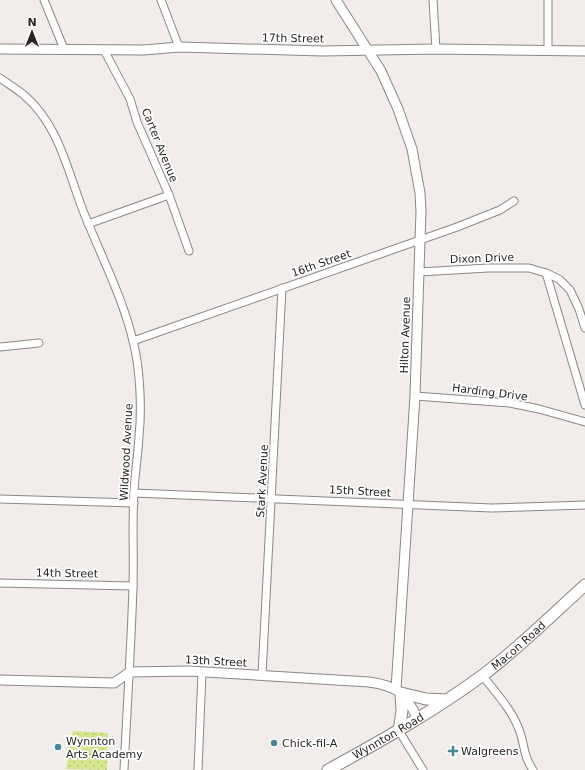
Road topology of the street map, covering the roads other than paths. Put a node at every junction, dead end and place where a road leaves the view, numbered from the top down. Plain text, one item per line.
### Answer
1 (44, 0) edge
2 (160, 0) edge
3 (336, 0) edge
4 (433, 0) edge
5 (548, 0) edge
6 (179, 47) junction
7 (0, 49) edge
8 (64, 49) junction
9 (436, 49) junction
10 (104, 50) junction
11 (368, 50) junction
12 (548, 51) junction
13 (585, 51) edge
14 (0, 78) edge
15 (168, 195) junction
16 (514, 201) dead end
17 (88, 224) junction
18 (420, 240) junction
19 (189, 251) dead end
20 (419, 272) junction
21 (546, 272) junction
22 (282, 288) junction
23 (585, 328) edge
24 (133, 340) junction
25 (39, 343) dead end
26 (0, 347) edge
27 (415, 396) junction
28 (585, 405) edge
29 (585, 422) edge
30 (134, 492) junction
31 (0, 498) edge
32 (272, 498) junction
33 (134, 503) junction
34 (409, 504) junction
35 (585, 504) edge
36 (0, 583) edge
37 (585, 585) edge
38 (133, 586) junction
39 (130, 672) junction
40 (202, 672) junction
41 (262, 675) junction
42 (482, 675) junction
43 (0, 680) edge
44 (398, 691) junction
45 (446, 700) junction
46 (418, 719) junction
47 (399, 731) junction
48 (124, 770) edge
49 (198, 770) edge
50 (328, 770) edge
51 (423, 770) edge
52 (532, 770) edge

1 - 8 street
2 - 6 street
3 - 11 street, Hilton Avenue
4 - 9 street
5 - 12 street
6 - 10 street, 17th Street
6 - 11 street, 17th Street
7 - 8 street, 17th Street
8 - 10 street, 17th Street
9 - 11 street, 17th Street
9 - 12 street, 17th Street
10 - 15 street, Carter Avenue
11 - 18 street, Hilton Avenue
12 - 13 street, 17th Street
14 - 17 street, Wildwood Avenue
15 - 17 street
15 - 19 street, Carter Avenue
16 - 18 street, 16th Street
17 - 24 street, Wildwood Avenue
18 - 20 street, Hilton Avenue
18 - 22 street, 16th Street
20 - 21 street, Dixon Drive
20 - 27 street, Hilton Avenue
21 - 23 street, Dixon Drive
21 - 28 street
22 - 24 street, 16th Street
22 - 32 street, Stark Avenue
24 - 30 street, Wildwood Avenue
25 - 26 street
27 - 29 street, Harding Drive
27 - 34 street, Hilton Avenue
30 - 32 street, 15th Street
30 - 33 street, Wildwood Avenue
31 - 33 street
32 - 34 street, 15th Street
32 - 41 street, Stark Avenue
33 - 38 street, Wildwood Avenue
34 - 35 street, 15th Street
34 - 44 street, Hilton Avenue
36 - 38 street, 14th Street
37 - 42 main road, Macon Road
38 - 39 street, Wildwood Avenue
39 - 40 street, 13th Street
39 - 43 street
39 - 48 street, Wildwood Avenue
40 - 41 street, 13th Street
40 - 49 street
41 - 44 street, 13th Street
42 - 45 main road, Macon Road
42 - 52 street
44 - 45 main road
44 - 46 street
44 - 47 main road
45 - 46 main road, Wynnton Road
46 - 47 main road, Wynnton Road
47 - 50 main road, Wynnton Road
47 - 51 street

